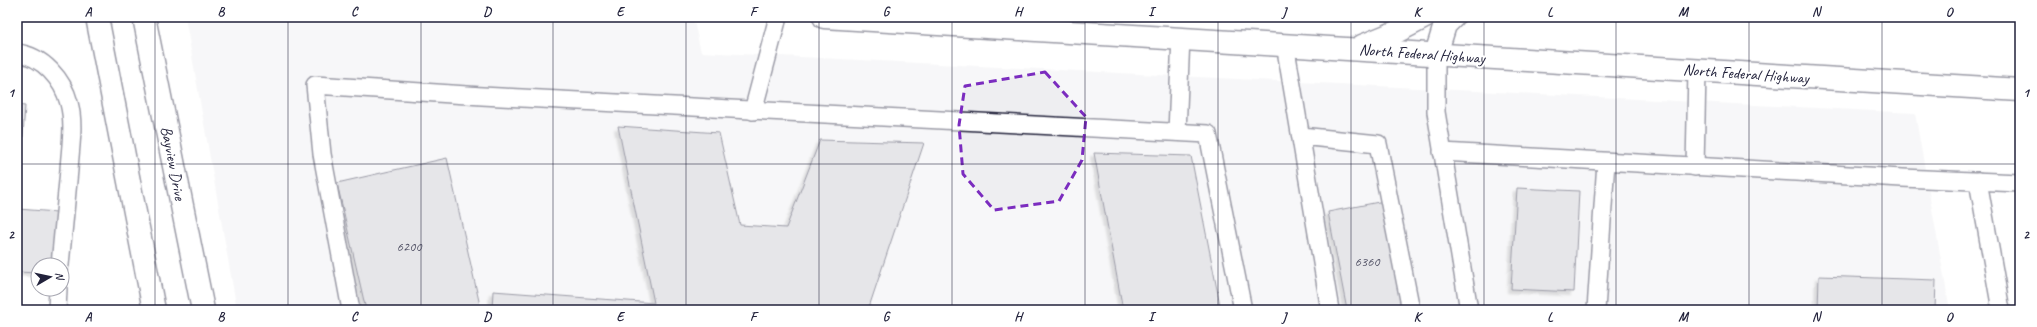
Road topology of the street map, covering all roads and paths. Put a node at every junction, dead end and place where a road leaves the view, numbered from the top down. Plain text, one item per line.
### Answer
1 (98, 17) edge
2 (144, 17) edge
3 (778, 17) edge
4 (824, 17) edge
5 (1425, 17) edge
6 (1452, 17) edge
7 (1181, 37) junction
8 (1285, 44) junction
9 (1355, 49) junction
10 (17, 53) edge
11 (1436, 54) junction
12 (1697, 70) junction
13 (2020, 90) edge
14 (753, 111) junction
15 (1177, 132) junction
16 (1301, 136) junction
17 (1442, 152) junction
18 (1606, 162) junction
19 (1695, 167) junction
20 (1978, 181) junction
21 (2020, 183) edge
22 (61, 257) edge
23 (58, 297) edge
24 (57, 310) edge
25 (154, 310) edge
26 (203, 310) edge
27 (351, 310) edge
28 (1243, 310) edge
29 (1330, 310) edge
30 (1411, 310) edge
31 (1469, 310) edge
32 (1596, 310) edge
33 (2001, 310) edge

1 - 25 main road
2 - 26 main road, Bayview Drive
3 - 14 lane
4 - 7 main road, North Federal Highway
5 - 9 main road
6 - 11 main road
7 - 8 main road, North Federal Highway
7 - 15 lane
8 - 9 main road, North Federal Highway
8 - 16 lane
9 - 11 main road, North Federal Highway
10 - 22 lane
11 - 12 main road, North Federal Highway
11 - 17 lane
12 - 13 main road, North Federal Highway
12 - 19 lane
14 - 15 lane
14 - 27 lane
15 - 28 lane
16 - 29 lane
16 - 30 lane
17 - 18 lane
17 - 31 lane
18 - 19 lane
18 - 32 lane
19 - 20 lane
20 - 21 lane
20 - 33 lane
23 - 24 lane

